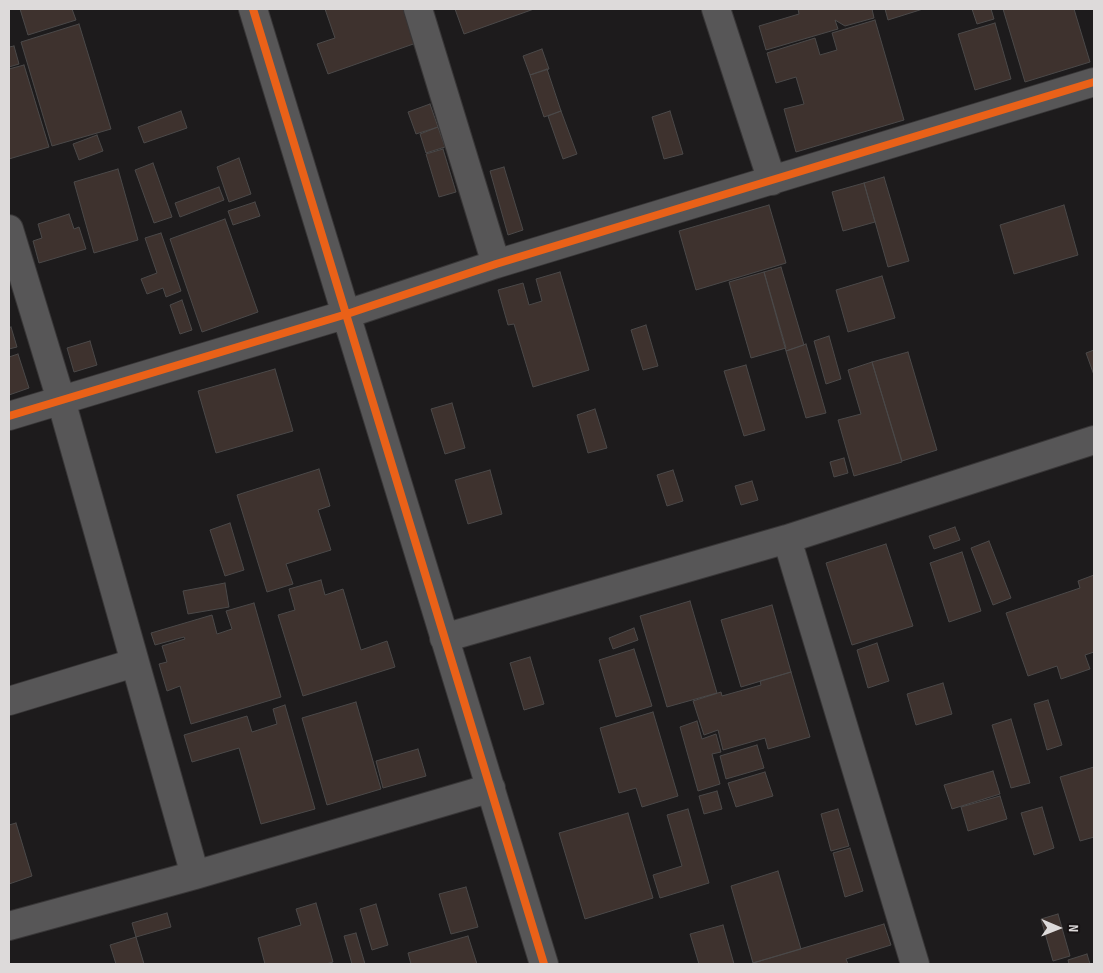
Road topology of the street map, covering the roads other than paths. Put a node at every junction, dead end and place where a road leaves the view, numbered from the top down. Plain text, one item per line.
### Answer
1 (253, 9) edge
2 (418, 9) edge
3 (716, 9) edge
4 (1094, 82) edge
5 (772, 181) junction
6 (9, 229) edge
7 (496, 264) junction
8 (347, 314) junction
9 (60, 400) junction
10 (9, 416) edge
11 (1093, 446) edge
12 (787, 539) junction
13 (444, 638) junction
14 (134, 663) junction
15 (9, 701) edge
16 (491, 788) junction
17 (195, 875) junction
18 (9, 926) edge
19 (544, 964) edge
20 (915, 964) edge

1 - 8 street
2 - 7 street
3 - 5 street
4 - 5 street
5 - 7 street
6 - 9 street
7 - 8 street
8 - 9 street
8 - 13 street
9 - 10 street
9 - 14 street
11 - 12 street
12 - 13 street
12 - 20 street
13 - 16 street
14 - 15 street
14 - 17 street
16 - 17 street
16 - 19 street
17 - 18 street

